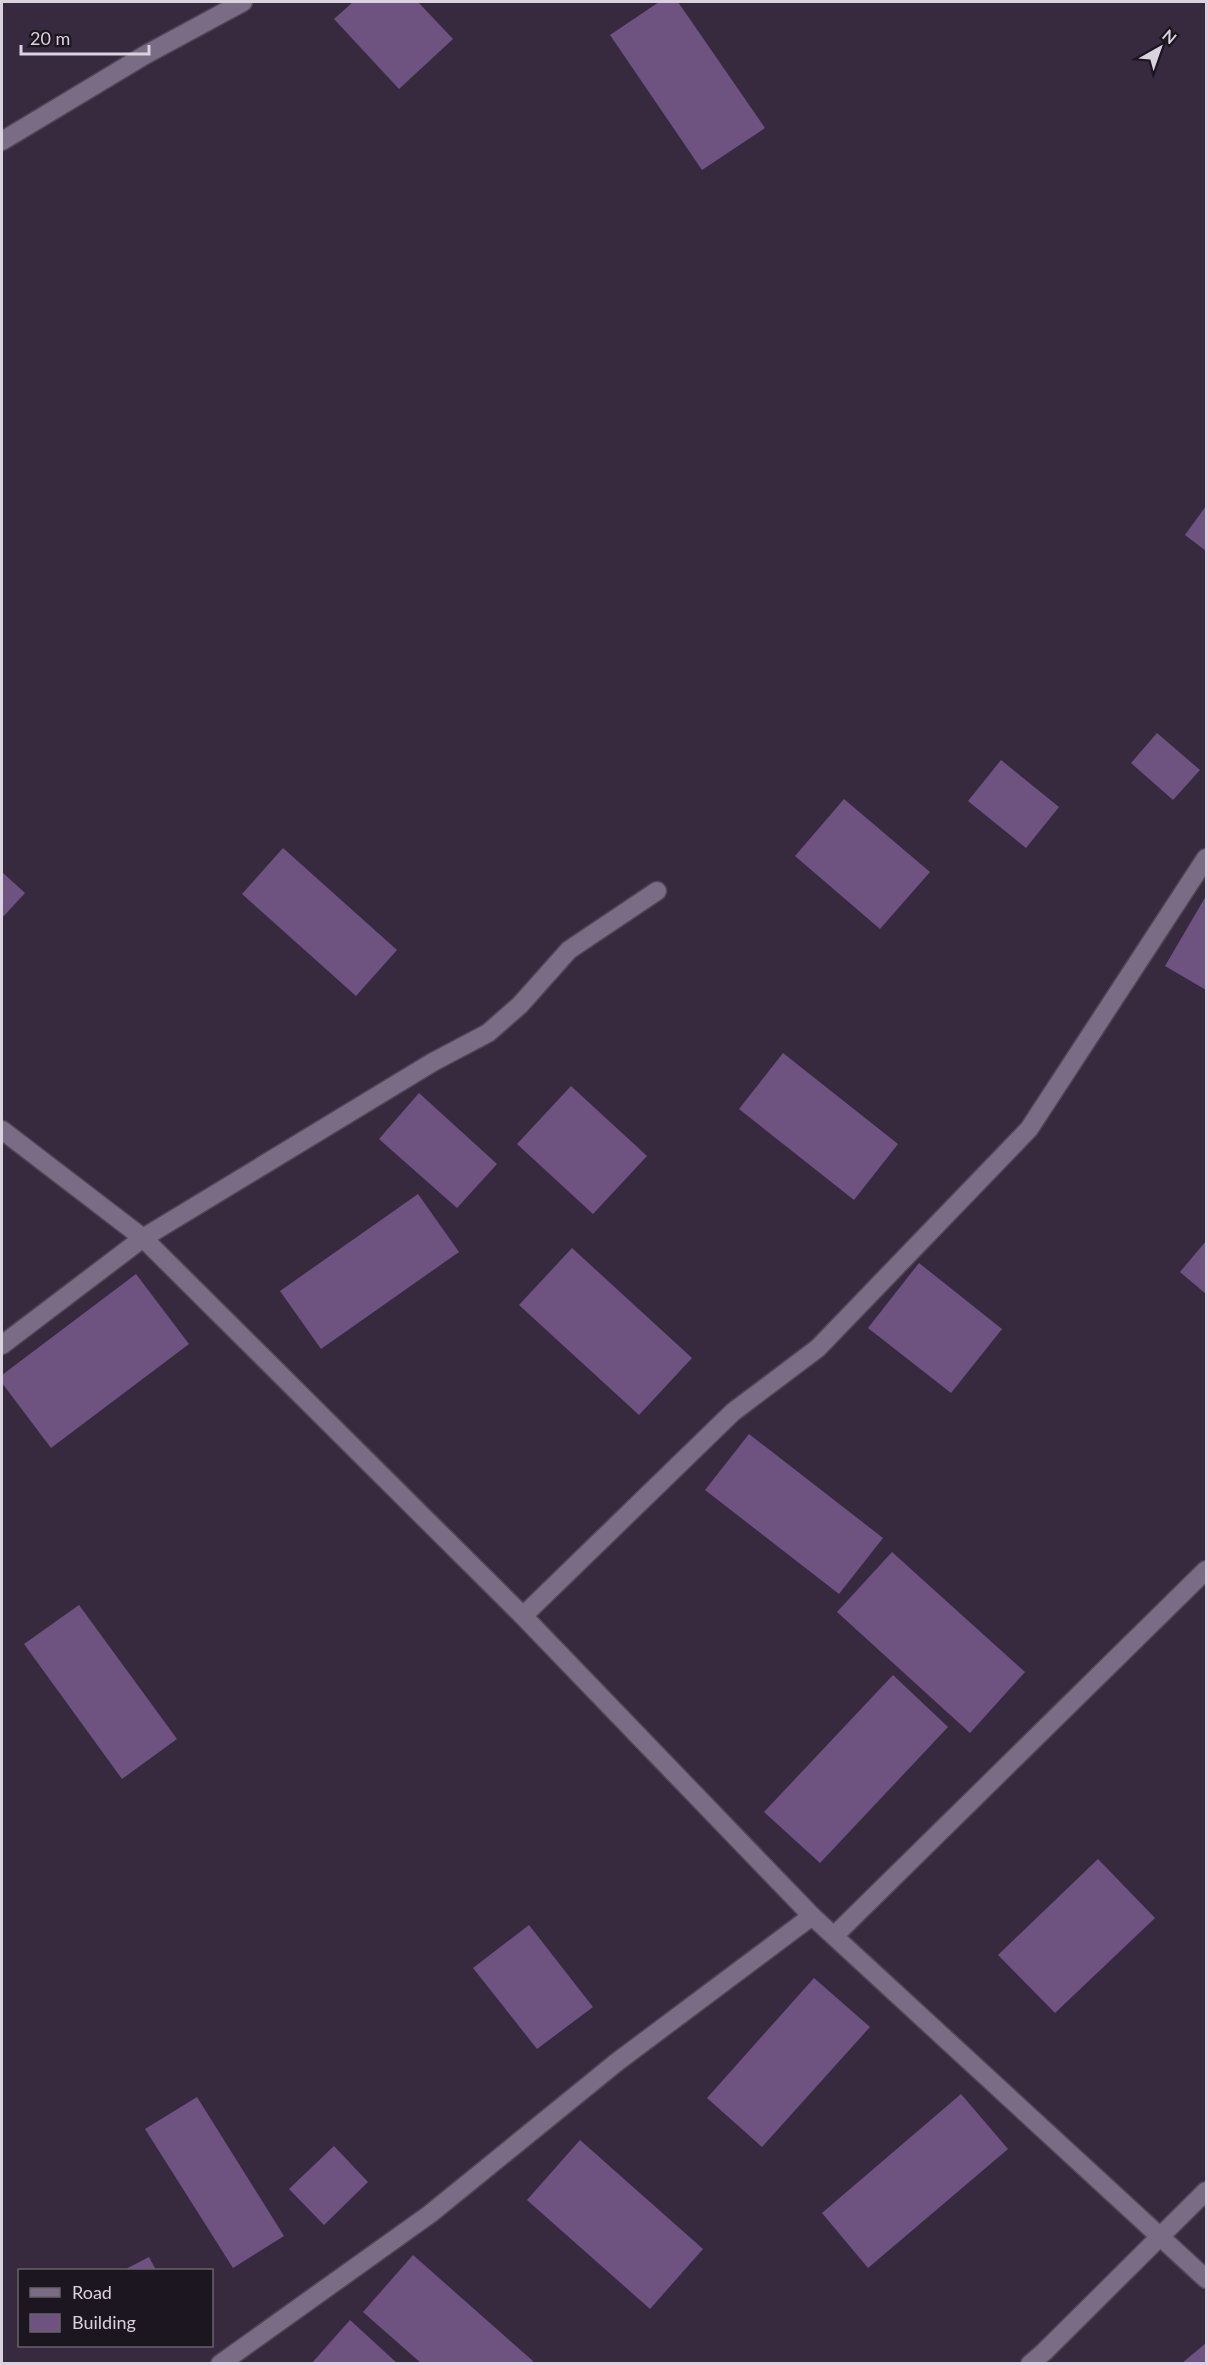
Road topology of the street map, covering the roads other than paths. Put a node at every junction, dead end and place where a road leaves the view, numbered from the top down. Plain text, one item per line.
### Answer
1 (243, 2) edge
2 (2, 141) edge
3 (1206, 858) edge
4 (657, 891) dead end
5 (2, 1130) edge
6 (143, 1238) junction
7 (2, 1345) edge
8 (1206, 1570) edge
9 (524, 1616) junction
10 (812, 1916) junction
11 (834, 1936) junction
12 (1206, 2191) edge
13 (1160, 2236) junction
14 (1206, 2279) edge
15 (220, 2364) edge
16 (1029, 2364) edge

1 - 2 street
3 - 9 street
4 - 6 street
5 - 6 street
6 - 7 street
6 - 9 street
8 - 11 street
9 - 10 street
10 - 11 street
10 - 15 street
11 - 13 street
12 - 13 street
13 - 14 street
13 - 16 street

